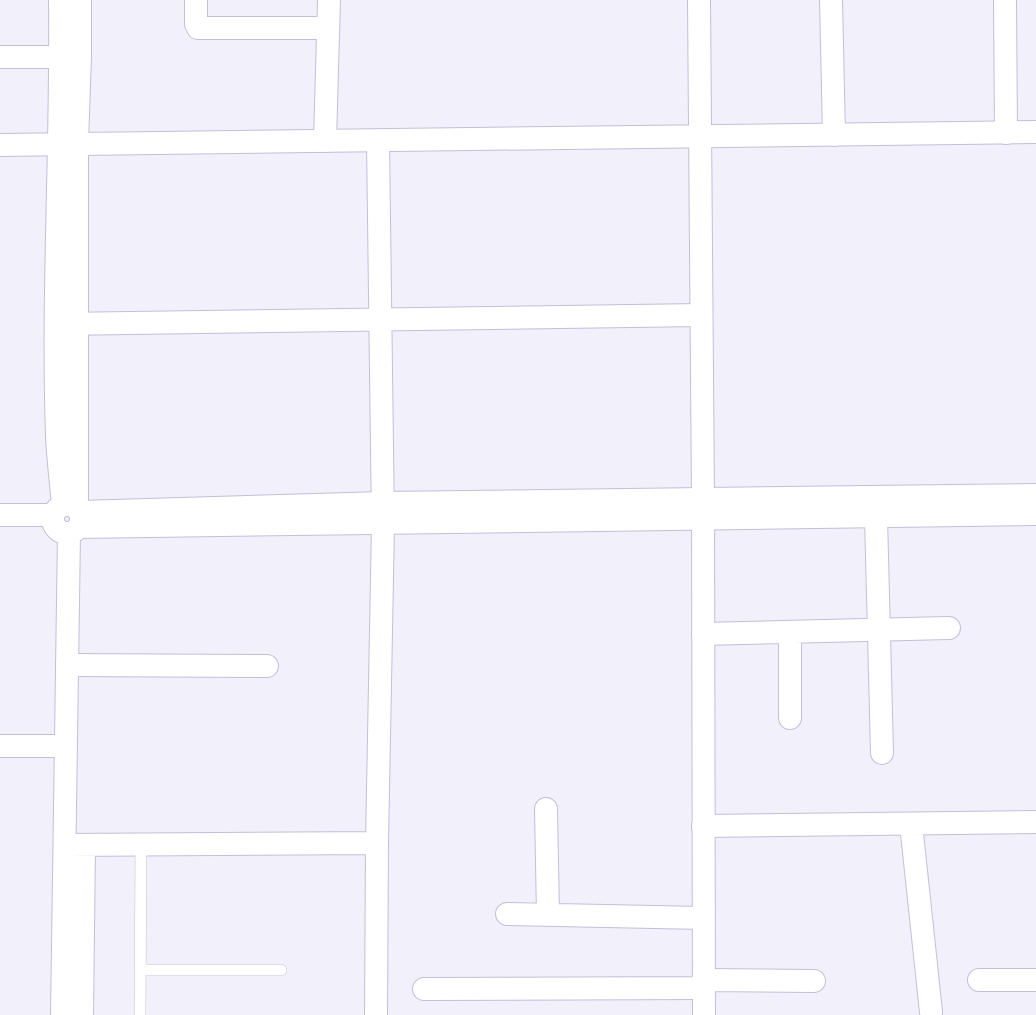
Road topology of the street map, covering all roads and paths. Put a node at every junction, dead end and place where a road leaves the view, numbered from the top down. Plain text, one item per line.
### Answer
1 (60, 0) edge
2 (80, 0) edge
3 (196, 0) edge
4 (329, 0) edge
5 (699, 0) edge
6 (831, 0) edge
7 (1005, 0) edge
8 (328, 28) junction
9 (0, 57) edge
10 (61, 57) junction
11 (1036, 132) edge
12 (1006, 133) junction
13 (834, 135) junction
14 (700, 137) junction
15 (325, 141) junction
16 (378, 141) junction
17 (69, 143) junction
18 (0, 145) edge
19 (701, 315) junction
20 (382, 320) junction
21 (66, 323) junction
22 (1036, 494) edge
23 (702, 509) junction
24 (382, 513) junction
25 (1036, 514) edge
26 (0, 515) edge
27 (70, 517) junction
28 (876, 517) junction
29 (950, 628) dead end
30 (879, 630) junction
31 (790, 632) junction
32 (703, 634) junction
33 (67, 666) junction
34 (267, 666) dead end
35 (790, 718) dead end
36 (0, 746) edge
37 (65, 746) junction
38 (882, 753) dead end
39 (546, 809) dead end
40 (1036, 822) edge
41 (911, 824) junction
42 (703, 826) junction
43 (377, 843) junction
44 (141, 844) junction
45 (75, 845) junction
46 (507, 914) dead end
47 (548, 915) junction
48 (703, 918) junction
49 (140, 970) junction
50 (281, 970) dead end
51 (979, 980) dead end
52 (1036, 980) edge
53 (814, 981) dead end
54 (704, 984) junction
55 (424, 989) dead end
56 (931, 1012) dead end
57 (62, 1015) edge
58 (82, 1015) edge
59 (140, 1015) edge
60 (376, 1015) edge
61 (704, 1015) edge

1 - 10 main road
2 - 17 main road
3 - 8 main road
4 - 8 main road
5 - 14 main road
6 - 13 main road
7 - 12 main road
8 - 15 main road
9 - 10 main road
10 - 17 main road
11 - 12 main road
12 - 13 main road
13 - 14 main road
14 - 16 main road
14 - 19 main road
15 - 16 main road
15 - 17 main road
16 - 20 main road
17 - 18 main road
17 - 21 main road
19 - 20 main road
19 - 23 main road
20 - 21 main road
20 - 24 main road
21 - 27 main road
22 - 23 main road
23 - 24 main road
23 - 28 main road
23 - 32 main road
24 - 27 main road
24 - 43 main road
25 - 28 main road
26 - 27 main road
27 - 33 main road
28 - 30 main road
29 - 30 main road
30 - 31 main road
30 - 38 main road
31 - 32 main road
31 - 35 main road
32 - 42 main road
33 - 34 main road
33 - 37 main road
36 - 37 main road
37 - 45 main road
39 - 47 main road
40 - 41 main road
41 - 42 main road
41 - 56 main road
42 - 48 main road
43 - 44 main road
43 - 60 main road
44 - 45 main road
44 - 49 lane
45 - 57 main road
45 - 58 main road
46 - 47 main road
47 - 48 main road
48 - 54 main road
49 - 50 lane
49 - 59 lane
51 - 52 main road
53 - 54 main road
54 - 55 main road
54 - 61 main road

